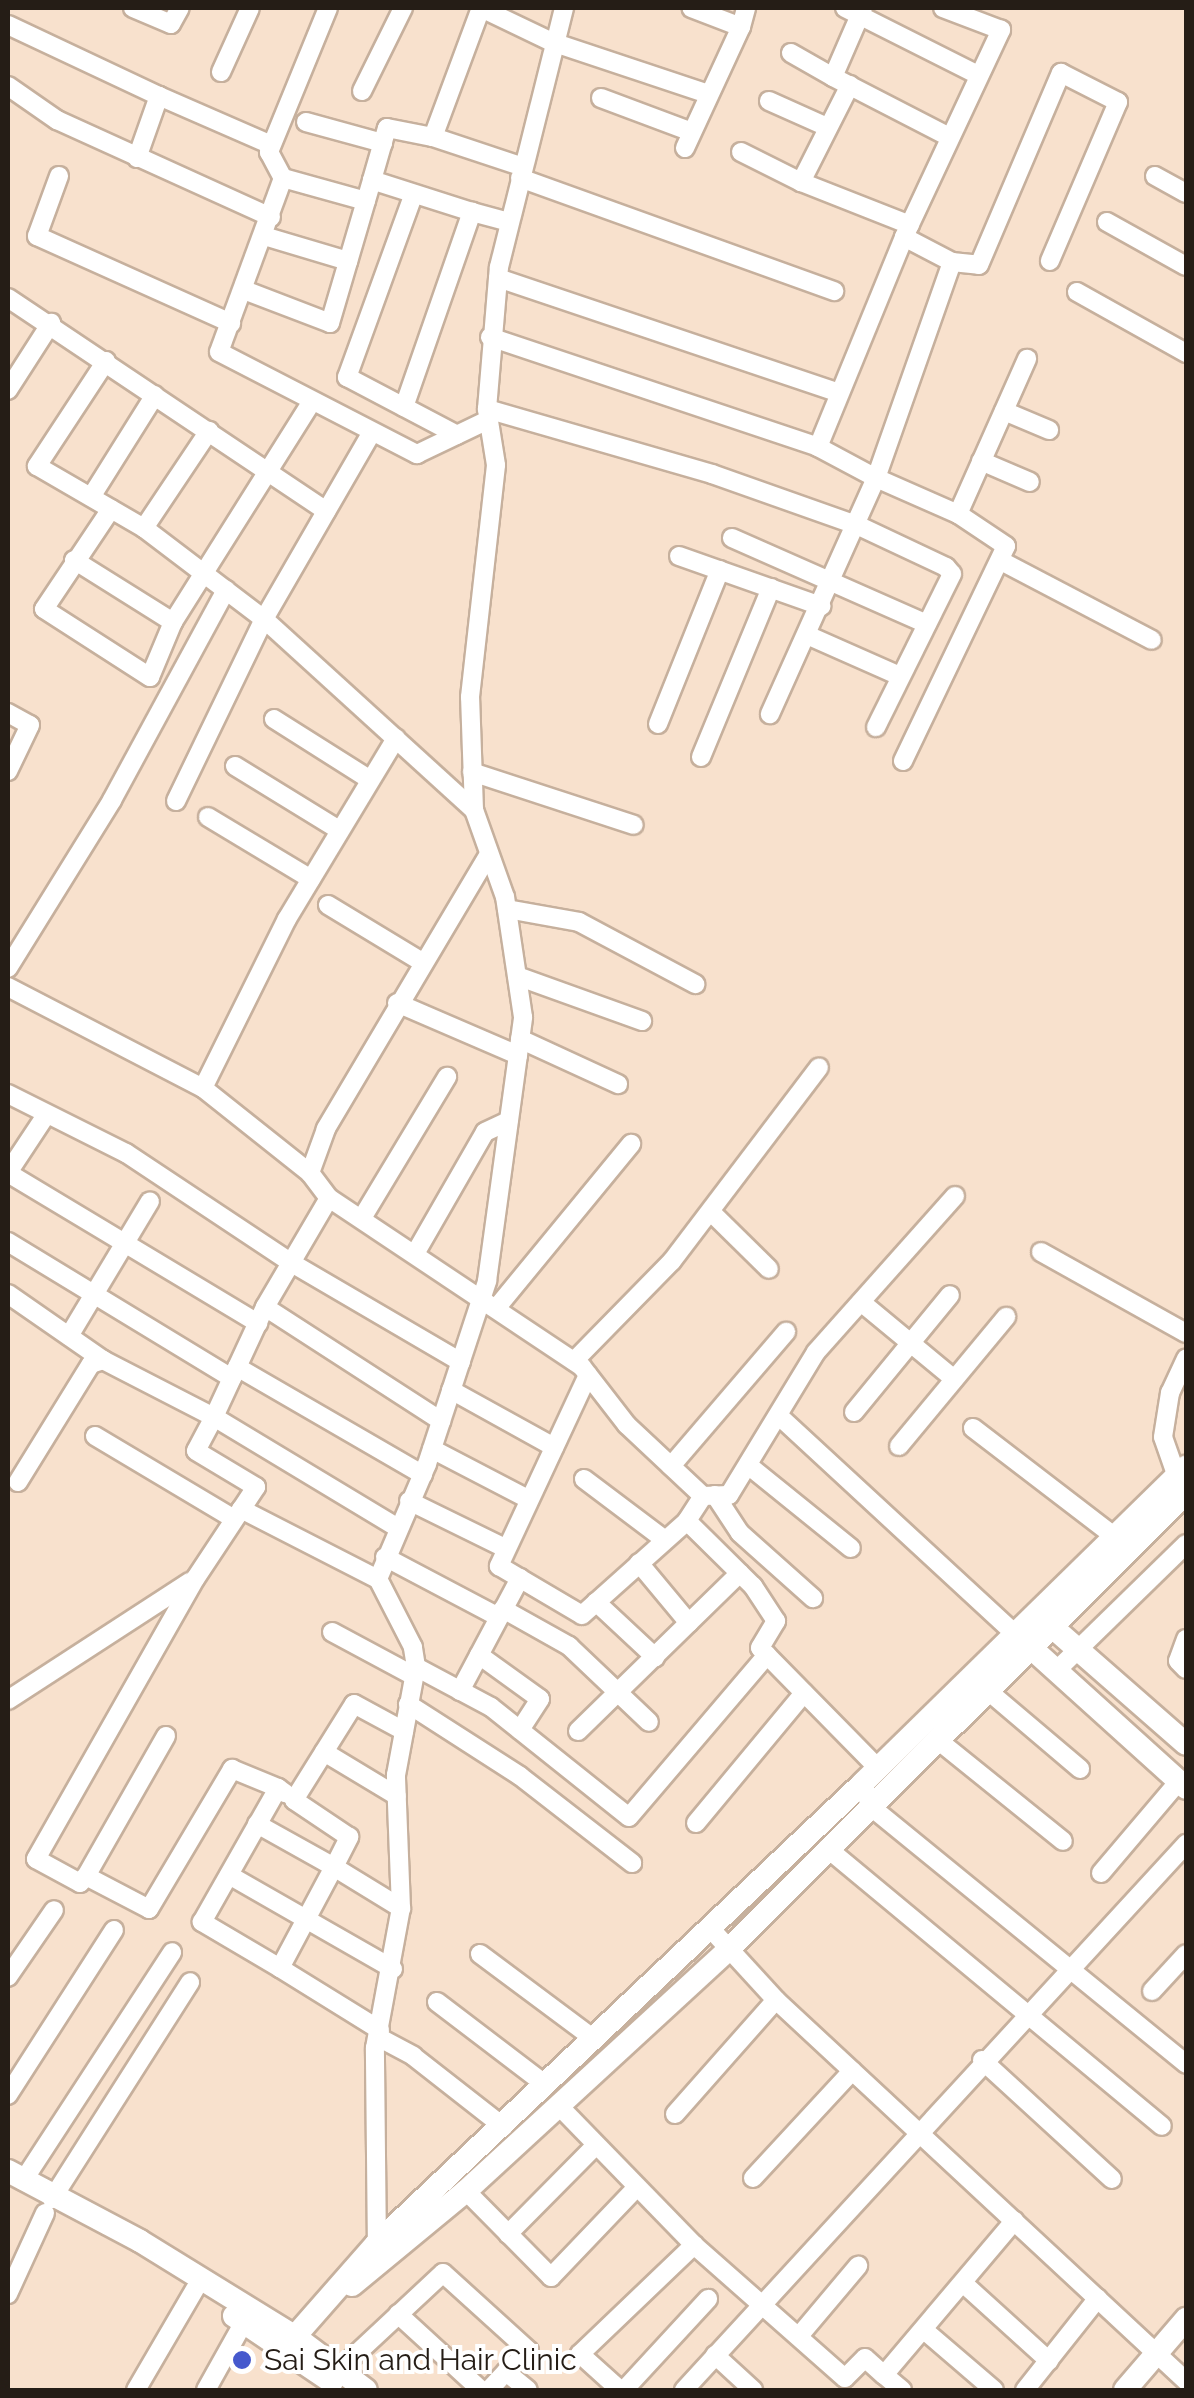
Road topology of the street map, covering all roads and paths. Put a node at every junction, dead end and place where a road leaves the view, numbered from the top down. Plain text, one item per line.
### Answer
1 (133, 8) edge
2 (180, 8) edge
3 (250, 8) edge
4 (328, 8) edge
5 (403, 8) edge
6 (564, 8) edge
7 (691, 8) edge
8 (746, 8) edge
9 (845, 8) edge
10 (943, 8) edge
11 (862, 13) edge
12 (8, 25) edge
13 (741, 27) junction
14 (552, 42) junction
15 (792, 53) dead end
16 (221, 72) dead end
17 (978, 75) junction
18 (842, 81) junction
19 (8, 86) edge
20 (362, 91) dead end
21 (708, 94) junction
22 (159, 96) junction
23 (601, 98) dead end
24 (769, 102) dead end
25 (306, 122) dead end
26 (825, 126) junction
27 (948, 136) junction
28 (434, 137) junction
29 (383, 143) junction
30 (271, 145) junction
31 (741, 152) dead end
32 (136, 158) junction
33 (522, 173) junction
34 (59, 176) dead end
35 (1155, 176) dead end
36 (284, 178) junction
37 (372, 180) junction
38 (801, 182) junction
39 (1186, 194) edge
40 (413, 196) junction
41 (366, 202) junction
42 (472, 212) junction
43 (271, 217) junction
44 (510, 222) junction
45 (1107, 222) dead end
46 (907, 231) junction
47 (264, 236) junction
48 (1050, 261) dead end
49 (348, 262) junction
50 (952, 262) junction
51 (1186, 266) edge
52 (498, 278) junction
53 (244, 290) junction
54 (834, 291) dead end
55 (1077, 292) dead end
56 (8, 298) edge
57 (52, 323) junction
58 (231, 323) junction
59 (490, 337) junction
60 (1186, 353) edge
61 (1027, 359) dead end
62 (106, 361) junction
63 (9, 386) edge
64 (837, 392) junction
65 (154, 395) junction
66 (311, 403) junction
67 (404, 407) junction
68 (1004, 411) junction
69 (488, 415) junction
70 (1049, 430) dead end
71 (209, 432) junction
72 (370, 434) junction
73 (457, 435) junction
74 (818, 447) junction
75 (981, 461) junction
76 (267, 471) junction
77 (876, 478) junction
78 (1030, 482) dead end
79 (91, 497) junction
80 (111, 509) junction
81 (326, 511) junction
82 (958, 514) junction
83 (859, 526) junction
84 (144, 528) junction
85 (732, 538) dead end
86 (679, 556) dead end
87 (74, 560) junction
88 (1001, 561) junction
89 (720, 570) junction
90 (201, 574) junction
91 (834, 580) junction
92 (771, 588) junction
93 (226, 590) junction
94 (821, 606) junction
95 (264, 619) junction
96 (173, 622) junction
97 (927, 624) junction
98 (808, 636) junction
99 (1152, 640) dead end
100 (900, 676) junction
101 (8, 713) edge
102 (770, 714) dead end
103 (274, 718) dead end
104 (658, 724) dead end
105 (876, 727) dead end
106 (396, 738) junction
107 (701, 756) dead end
108 (903, 762) dead end
109 (235, 766) dead end
110 (8, 771) edge
111 (472, 772) junction
112 (369, 779) junction
113 (176, 800) dead end
114 (474, 810) junction
115 (208, 817) dead end
116 (634, 824) dead end
117 (339, 830) junction
118 (490, 854) junction
119 (310, 879) junction
120 (328, 905) dead end
121 (506, 909) junction
122 (422, 962) junction
123 (8, 968) edge
124 (517, 976) junction
125 (695, 984) dead end
126 (8, 987) edge
127 (397, 1003) junction
128 (642, 1021) dead end
129 (519, 1048) junction
130 (818, 1067) dead end
131 (447, 1077) dead end
132 (618, 1084) dead end
133 (204, 1088) junction
134 (8, 1094) edge
135 (46, 1115) junction
136 (509, 1120) junction
137 (630, 1144) dead end
138 (8, 1172) edge
139 (310, 1173) junction
140 (955, 1196) dead end
141 (329, 1198) junction
142 (150, 1201) dead end
143 (712, 1212) junction
144 (362, 1218) junction
145 (124, 1241) junction
146 (8, 1242) edge
147 (416, 1252) junction
148 (1041, 1252) dead end
149 (290, 1262) junction
150 (769, 1270) dead end
151 (94, 1292) junction
152 (482, 1295) junction
153 (950, 1295) dead end
154 (861, 1302) junction
155 (11, 1303) edge
156 (498, 1306) junction
157 (261, 1315) junction
158 (1006, 1317) dead end
159 (786, 1332) dead end
160 (1186, 1334) edge
161 (69, 1336) junction
162 (912, 1342) junction
163 (1186, 1358) edge
164 (103, 1360) junction
165 (461, 1362) junction
166 (581, 1368) junction
167 (234, 1373) junction
168 (954, 1379) junction
169 (452, 1390) junction
170 (854, 1412) dead end
171 (779, 1416) junction
172 (214, 1418) junction
173 (441, 1422) junction
174 (973, 1428) dead end
175 (94, 1436) dead end
176 (899, 1446) dead end
177 (554, 1447) junction
178 (432, 1449) junction
179 (748, 1465) junction
180 (672, 1466) junction
181 (423, 1474) junction
182 (584, 1479) dead end
183 (1183, 1479) edge
184 (18, 1482) dead end
185 (709, 1496) junction
186 (528, 1499) junction
187 (409, 1502) junction
188 (238, 1514) junction
189 (686, 1521) junction
190 (396, 1527) junction
191 (1115, 1537) junction
192 (665, 1540) junction
193 (1186, 1544) edge
194 (506, 1548) junction
195 (851, 1548) dead end
196 (385, 1557) junction
197 (639, 1563) junction
198 (740, 1573) junction
199 (520, 1578) junction
200 (194, 1579) junction
201 (378, 1579) junction
202 (813, 1598) dead end
203 (596, 1602) junction
204 (501, 1613) junction
205 (1043, 1619) junction
206 (689, 1623) junction
207 (332, 1632) dead end
208 (1186, 1639) edge
209 (1022, 1640) junction
210 (1079, 1648) junction
211 (479, 1655) junction
212 (767, 1655) junction
213 (655, 1657) junction
214 (1058, 1668) junction
215 (1186, 1669) edge
216 (415, 1671) junction
217 (460, 1690) junction
218 (987, 1690) junction
219 (620, 1692) junction
220 (804, 1693) junction
221 (8, 1700) edge
222 (408, 1704) junction
223 (649, 1722) dead end
224 (404, 1730) junction
225 (520, 1730) junction
226 (578, 1731) dead end
227 (166, 1736) dead end
228 (938, 1741) junction
229 (1186, 1741) edge
230 (324, 1752) junction
231 (1080, 1770) dead end
232 (1183, 1785) edge
233 (870, 1786) junction
234 (278, 1788) junction
235 (397, 1796) junction
236 (294, 1800) junction
237 (696, 1823) dead end
238 (258, 1824) junction
239 (1063, 1841) dead end
240 (1186, 1844) edge
241 (827, 1848) junction
242 (632, 1862) dead end
243 (334, 1868) junction
244 (1101, 1873) dead end
245 (229, 1874) junction
246 (86, 1876) junction
247 (401, 1908) junction
248 (54, 1910) dead end
249 (306, 1919) junction
250 (710, 1928) junction
251 (114, 1930) dead end
252 (727, 1951) junction
253 (172, 1952) dead end
254 (480, 1954) dead end
255 (1186, 1954) edge
256 (280, 1968) junction
257 (1075, 1968) junction
258 (393, 1969) junction
259 (8, 1977) edge
260 (190, 1982) dead end
261 (1152, 1991) dead end
262 (776, 2000) junction
263 (437, 2002) dead end
264 (1028, 2009) junction
265 (379, 2034) junction
266 (594, 2038) junction
267 (982, 2060) junction
268 (1186, 2064) edge
269 (852, 2071) junction
270 (8, 2095) edge
271 (552, 2096) junction
272 (676, 2114) dead end
273 (504, 2126) junction
274 (1162, 2126) dead end
275 (918, 2132) junction
276 (595, 2146) junction
277 (753, 2178) dead end
278 (1112, 2179) dead end
279 (13, 2180) edge
280 (638, 2187) junction
281 (466, 2191) junction
282 (48, 2206) junction
283 (1014, 2221) junction
284 (508, 2234) junction
285 (694, 2245) junction
286 (378, 2255) junction
287 (858, 2266) dead end
288 (964, 2283) junction
289 (195, 2289) junction
290 (8, 2294) edge
291 (1098, 2298) junction
292 (708, 2299) dead end
293 (762, 2304) junction
294 (398, 2314) junction
295 (1186, 2319) edge
296 (244, 2322) junction
297 (924, 2330) junction
298 (799, 2336) junction
299 (290, 2344) junction
300 (1158, 2353) junction
301 (715, 2356) junction
302 (1048, 2361) junction
303 (506, 2372) junction
304 (884, 2374) junction
305 (1186, 2381) edge
306 (330, 2382) edge
307 (136, 2390) edge
308 (206, 2390) edge
309 (366, 2390) edge
310 (481, 2390) edge
311 (489, 2390) edge
312 (528, 2390) edge
313 (622, 2390) edge
314 (684, 2390) edge
315 (754, 2390) edge
316 (902, 2390) edge
317 (994, 2390) edge
318 (1025, 2390) edge
319 (1126, 2390) edge

1 - 2 street
3 - 16 street
4 - 30 street
5 - 20 street
6 - 14 street
7 - 13 street
8 - 13 street
9 - 11 street
10 - 17 street
11 - 17 street
11 - 18 street
12 - 22 street
13 - 21 street
14 - 21 street
14 - 28 street
14 - 33 street
15 - 18 street
17 - 27 street
18 - 26 street
18 - 27 street
19 - 32 street
21 - 23 street
22 - 30 street
22 - 32 street
24 - 26 street
25 - 29 street
26 - 38 street
27 - 46 street
28 - 29 street
28 - 33 street
29 - 37 street
30 - 36 street
31 - 38 street
32 - 43 street
33 - 44 street
33 - 54 street
34 - 58 street
35 - 39 street
36 - 41 street
36 - 43 street
37 - 40 street
37 - 41 street
38 - 46 street
40 - 42 street
40 - 67 street
41 - 49 street
42 - 44 street
42 - 67 street
43 - 47 street
44 - 52 street
45 - 51 street
46 - 50 street
46 - 64 street
47 - 49 street
47 - 53 street
48 - 50 street
49 - 53 street
50 - 77 street
52 - 59 street
52 - 64 street
53 - 58 street
55 - 60 street
56 - 57 street
57 - 62 street
57 - 63 street
58 - 66 street
59 - 69 street
59 - 74 street
61 - 68 street
62 - 65 street
62 - 79 street
64 - 74 street
65 - 71 street
65 - 79 street
66 - 72 street
66 - 76 street
67 - 73 street
68 - 70 street
68 - 75 street
69 - 73 street
69 - 83 street
69 - 111 street
71 - 76 street
71 - 84 street
72 - 73 street
72 - 81 street
74 - 77 street
75 - 78 street
75 - 82 street
76 - 81 street
76 - 90 street
77 - 82 street
77 - 83 street
79 - 80 street
80 - 84 street
80 - 87 street
81 - 95 street
82 - 88 street
83 - 91 street
83 - 97 street
84 - 90 street
85 - 91 street
86 - 89 street
87 - 96 street
87 - 96 street
88 - 99 street
88 - 108 street
89 - 92 street
89 - 104 street
90 - 93 street
90 - 96 street
91 - 94 street
91 - 97 street
92 - 94 street
92 - 107 street
93 - 95 street
93 - 123 street
94 - 98 street
95 - 106 street
95 - 113 street
97 - 100 street
98 - 100 street
98 - 102 street
100 - 105 street
101 - 110 street
103 - 112 street
106 - 112 street
106 - 114 street
109 - 117 street
111 - 114 street
111 - 116 street
112 - 117 street
114 - 118 street
115 - 119 street
117 - 119 street
118 - 121 street
118 - 122 street
119 - 133 street
120 - 122 street
121 - 124 street
121 - 125 street
122 - 127 street
124 - 128 street
124 - 129 street
126 - 133 street
127 - 129 street
127 - 139 street
129 - 132 street
129 - 136 street
130 - 143 street
131 - 144 street
133 - 139 street
134 - 135 street
135 - 138 street
135 - 149 street
136 - 147 street
136 - 152 street
137 - 156 street
138 - 145 street
139 - 141 street
140 - 154 street
141 - 144 street
141 - 149 street
142 - 145 street
143 - 150 street
143 - 166 street
144 - 147 street
145 - 151 street
145 - 157 street
146 - 151 street
147 - 152 street
148 - 160 street
149 - 157 street
149 - 165 street
151 - 161 street
151 - 167 street
152 - 156 street
152 - 165 street
153 - 162 street
154 - 162 street
154 - 171 street
155 - 161 street
156 - 166 street
157 - 167 street
157 - 173 street
158 - 168 street
159 - 180 street
161 - 164 street
162 - 168 street
162 - 170 street
163 - 183 street
164 - 172 street
164 - 184 street
165 - 169 street
166 - 177 street
166 - 180 street
167 - 172 street
167 - 181 street
168 - 176 street
169 - 173 street
169 - 177 street
171 - 179 street
171 - 209 street
172 - 188 street
172 - 190 street
173 - 178 street
174 - 191 street
175 - 188 street
177 - 186 street
178 - 181 street
178 - 186 street
179 - 185 street
179 - 195 street
180 - 185 street
181 - 187 street
182 - 192 street
183 - 191 street
183 - 205 street
185 - 189 street
185 - 202 street
186 - 194 street
187 - 190 street
187 - 194 street
188 - 200 street
188 - 201 street
189 - 192 street
189 - 198 street
190 - 196 street
191 - 205 street
192 - 197 street
193 - 210 street
194 - 199 street
196 - 201 street
196 - 204 street
197 - 203 street
197 - 206 street
198 - 206 street
198 - 212 street
199 - 203 street
199 - 204 street
200 - 221 street
200 - 246 street
201 - 216 street
203 - 213 street
204 - 211 street
204 - 219 street
205 - 209 street
205 - 210 street
206 - 213 street
207 - 216 street
208 - 215 street
209 - 214 street
209 - 218 street
209 - 233 street
210 - 214 street
210 - 229 street
211 - 217 street
211 - 225 street
212 - 220 street
212 - 225 street
213 - 219 street
214 - 232 street
216 - 217 street
216 - 222 street
217 - 225 street
218 - 228 street
218 - 231 street
219 - 223 street
219 - 226 street
220 - 233 street
220 - 237 street
222 - 224 street
222 - 242 street
224 - 230 street
224 - 235 street
227 - 246 street
228 - 233 street
228 - 239 street
230 - 235 street
230 - 236 street
232 - 244 street
233 - 241 street
233 - 250 street
233 - 257 street
234 - 236 street
234 - 238 street
234 - 246 street
235 - 247 street
236 - 243 street
238 - 243 street
238 - 245 street
240 - 257 street
241 - 252 street
241 - 264 street
243 - 247 street
243 - 249 street
245 - 249 street
245 - 256 street
247 - 258 street
248 - 259 street
249 - 256 street
249 - 258 street
250 - 252 street
250 - 266 street
251 - 270 street
252 - 262 street
252 - 271 street
253 - 279 street
254 - 266 street
255 - 261 street
256 - 265 street
257 - 264 street
257 - 268 street
258 - 265 street
260 - 282 street
262 - 269 street
262 - 272 street
263 - 271 street
264 - 267 street
264 - 274 street
265 - 273 street
265 - 286 street
266 - 271 street
267 - 275 street
267 - 278 street
269 - 275 street
269 - 277 street
271 - 273 street
271 - 276 street
271 - 281 street
273 - 286 street
275 - 283 street
275 - 293 street
276 - 280 street
276 - 284 street
279 - 282 street
280 - 284 street
280 - 285 street
281 - 284 street
281 - 286 street
282 - 289 street
282 - 290 street
282 - 299 street
283 - 288 street
283 - 291 street
285 - 293 street
285 - 313 street
286 - 299 street
287 - 298 street
288 - 297 street
288 - 302 street
289 - 296 street
289 - 307 street
291 - 300 street
291 - 302 street
292 - 313 street
293 - 298 street
293 - 301 street
294 - 303 street
294 - 306 street
294 - 310 street
295 - 300 street
296 - 299 street
296 - 308 street
297 - 304 street
297 - 317 street
298 - 304 street
299 - 306 street
300 - 305 street
300 - 319 street
301 - 314 street
301 - 315 street
302 - 318 street
303 - 311 street
303 - 312 street
304 - 316 street
306 - 309 street

